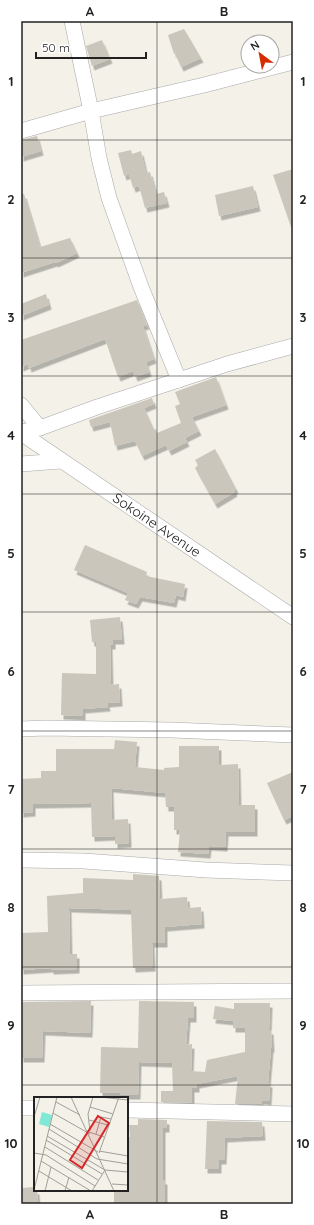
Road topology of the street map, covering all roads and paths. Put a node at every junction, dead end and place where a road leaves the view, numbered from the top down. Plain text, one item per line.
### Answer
1 (72, 21) edge
2 (293, 62) edge
3 (91, 111) junction
4 (21, 131) edge
5 (293, 346) edge
6 (179, 380) junction
7 (21, 405) edge
8 (40, 428) junction
9 (21, 433) edge
10 (61, 461) junction
11 (21, 464) edge
12 (293, 617) edge
13 (21, 729) edge
14 (293, 735) edge
15 (21, 860) edge
16 (293, 874) edge
17 (293, 991) edge
18 (21, 993) edge
19 (21, 1108) edge
20 (34, 1108) edge
21 (128, 1110) edge
22 (293, 1114) edge

1 - 3 street
2 - 3 street
3 - 4 street
3 - 6 street
5 - 6 street
6 - 8 street
7 - 8 street
8 - 9 street
9 - 10 street, Sokoine Avenue
10 - 11 street
10 - 12 street, Sokoine Avenue
13 - 14 street
15 - 16 street
17 - 18 street
19 - 20 street
21 - 22 street

